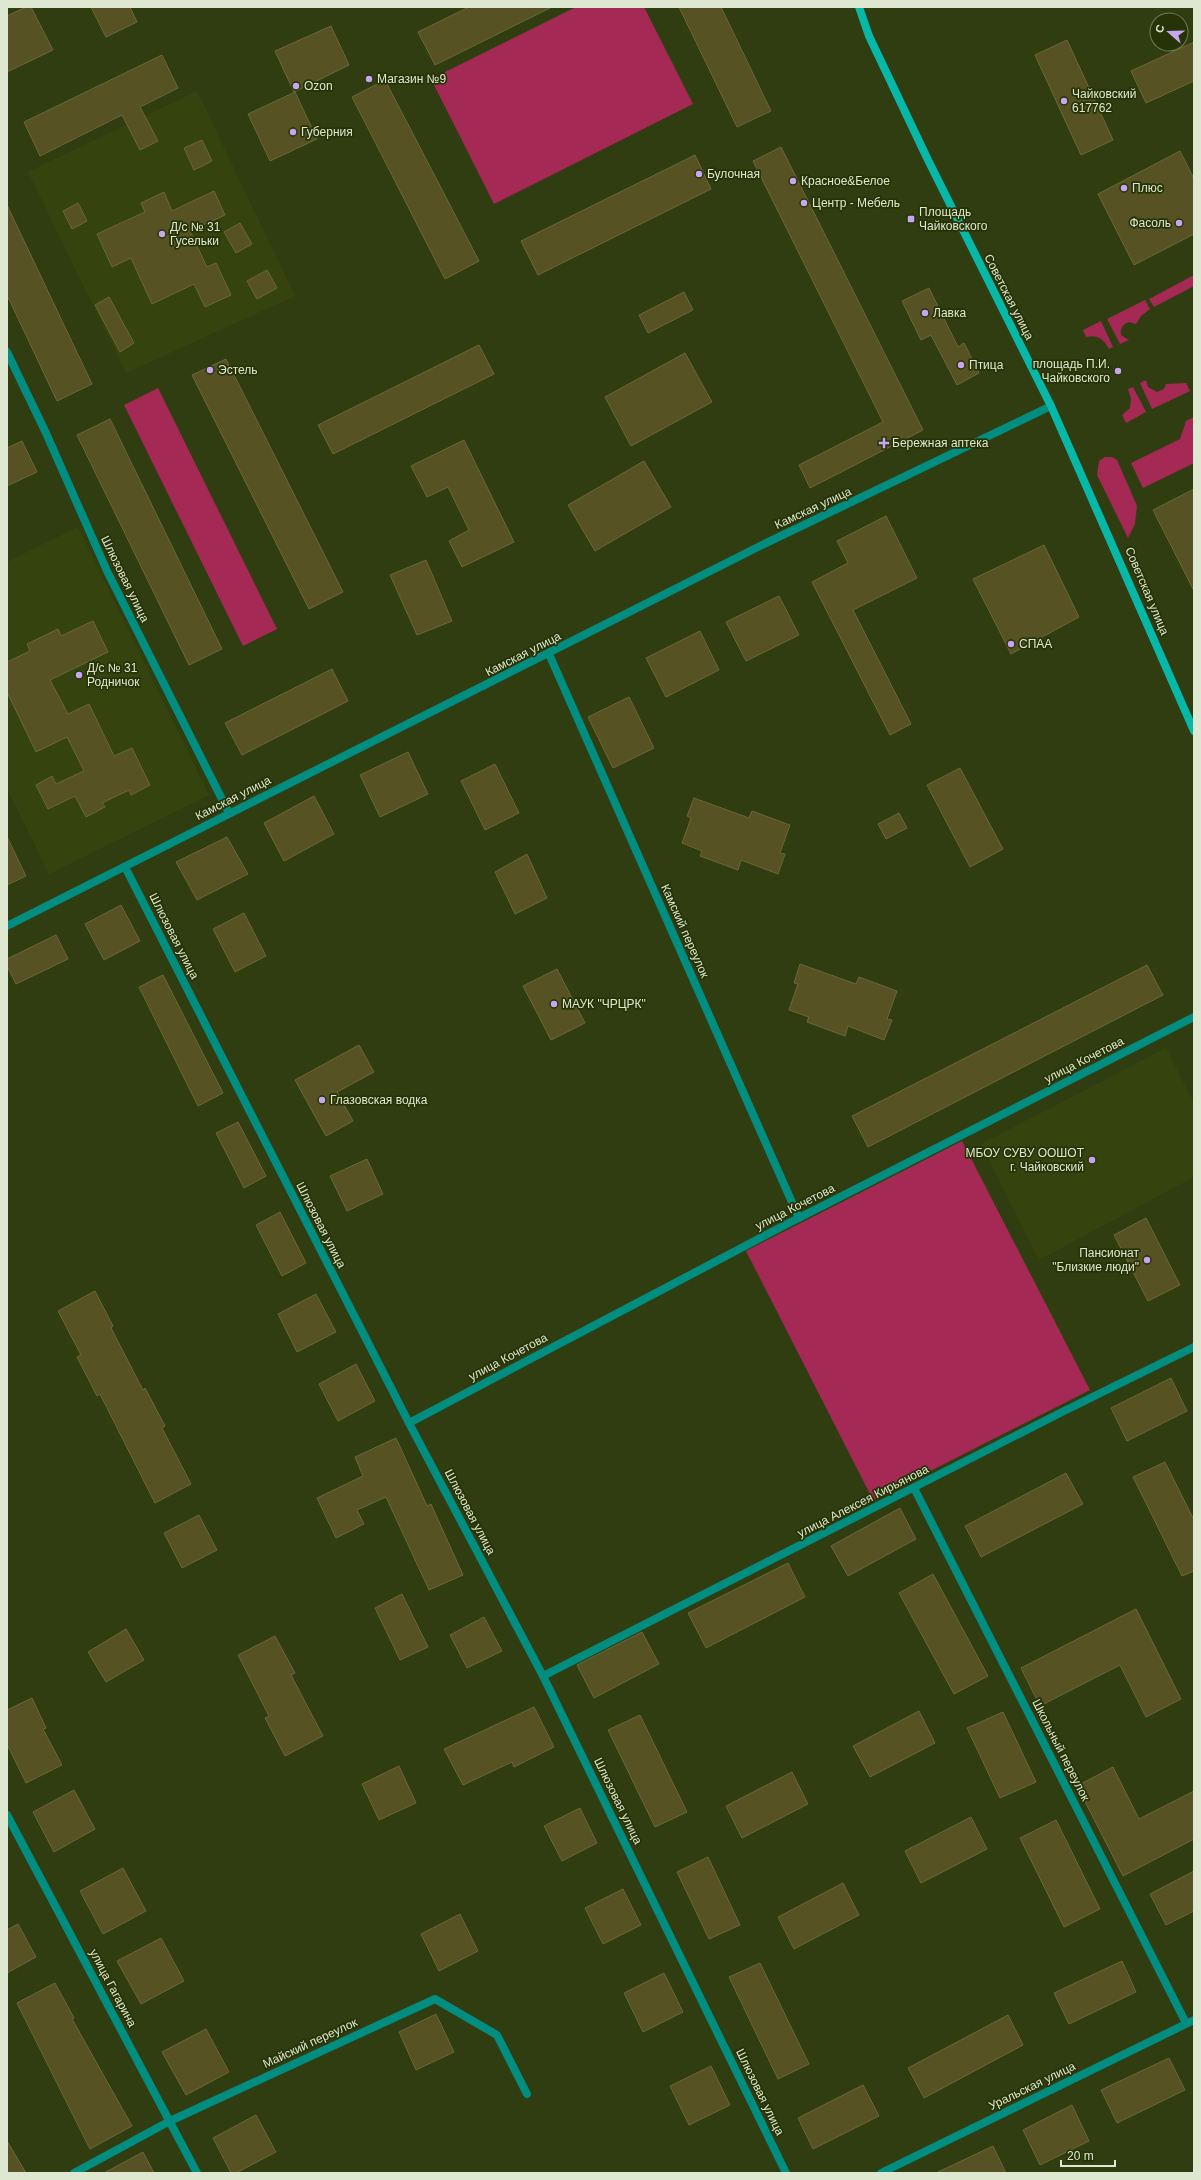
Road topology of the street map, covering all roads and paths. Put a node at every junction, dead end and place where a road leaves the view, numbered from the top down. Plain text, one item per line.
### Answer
1 (859, 7) edge
2 (7, 352) edge
3 (1051, 406) junction
4 (549, 654) junction
5 (1194, 731) edge
6 (229, 813) junction
7 (125, 867) junction
8 (7, 926) edge
9 (1194, 1017) edge
10 (799, 1218) junction
11 (1194, 1347) edge
12 (409, 1422) junction
13 (914, 1488) junction
14 (543, 1676) junction
15 (7, 1815) edge
16 (1190, 2021) edge
17 (527, 2094) dead end
18 (170, 2121) junction
19 (74, 2173) edge
20 (197, 2173) edge
21 (786, 2173) edge
22 (880, 2173) edge

1 - 3 main road, Советская улица
2 - 6 street, Шлюзовая улица
3 - 4 street, Камская улица
3 - 5 main road, Советская улица
4 - 6 street, Камская улица
4 - 10 street, Камский переулок
6 - 7 street, Камская улица
7 - 8 street, Камская улица
7 - 12 street, Шлюзовая улица
9 - 10 street, улица Кочетова
10 - 12 street, улица Кочетова
11 - 13 street, улица Алексея Кирьянова
12 - 14 street, Шлюзовая улица
13 - 14 street, улица Алексея Кирьянова
13 - 16 street, Школьный переулок
14 - 21 street, Шлюзовая улица
15 - 18 street, улица Гагарина
16 - 22 street, Уральская улица
17 - 18 street, Майский переулок
18 - 19 street, Майский переулок
18 - 20 street, улица Гагарина

